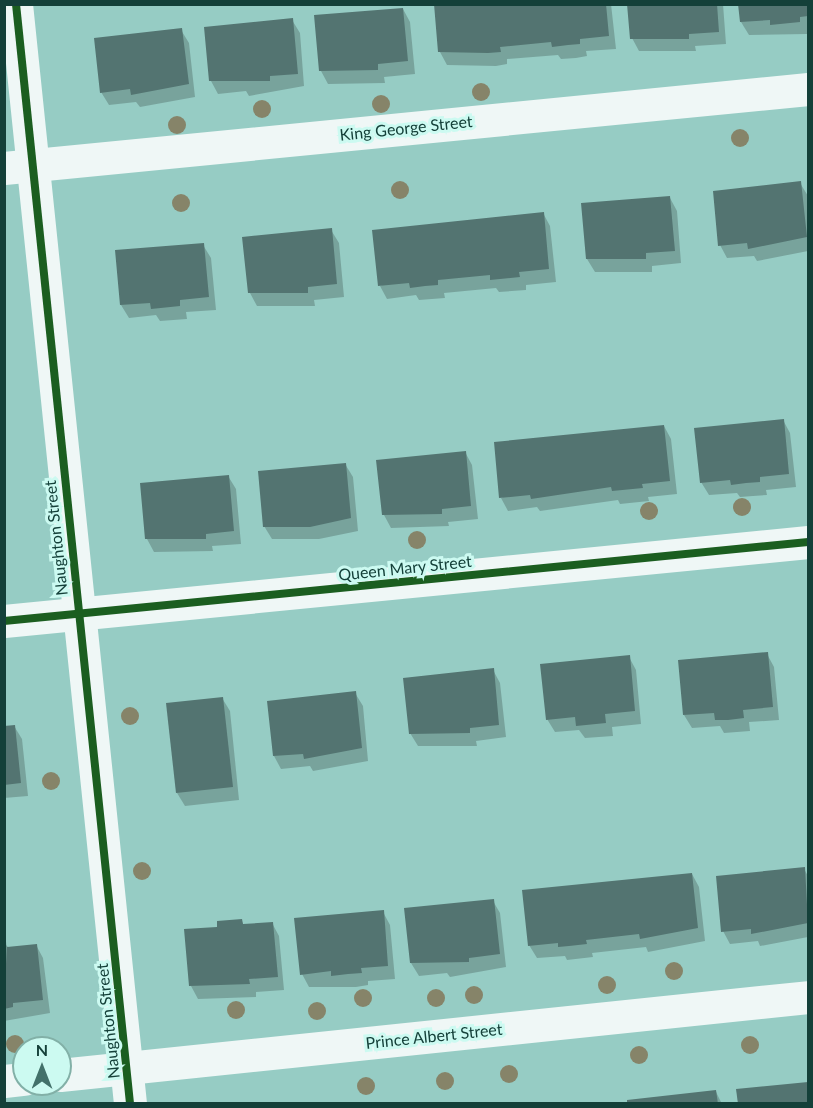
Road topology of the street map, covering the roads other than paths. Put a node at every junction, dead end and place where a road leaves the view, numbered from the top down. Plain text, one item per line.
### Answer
1 (16, 4) edge
2 (808, 89) edge
3 (19, 166) edge
4 (808, 542) edge
5 (78, 613) junction
6 (4, 621) edge
7 (808, 997) edge
8 (126, 1068) junction
9 (72, 1074) edge
10 (130, 1104) edge

1 - 3 street, Naughton Street
2 - 3 street, King George Street
3 - 5 street, Naughton Street
4 - 5 street, Queen Mary Street
5 - 6 street, Queen Mary Street
5 - 8 street, Naughton Street
7 - 8 street, Prince Albert Street
8 - 9 street, Prince Albert Street
8 - 10 street, Naughton Street

